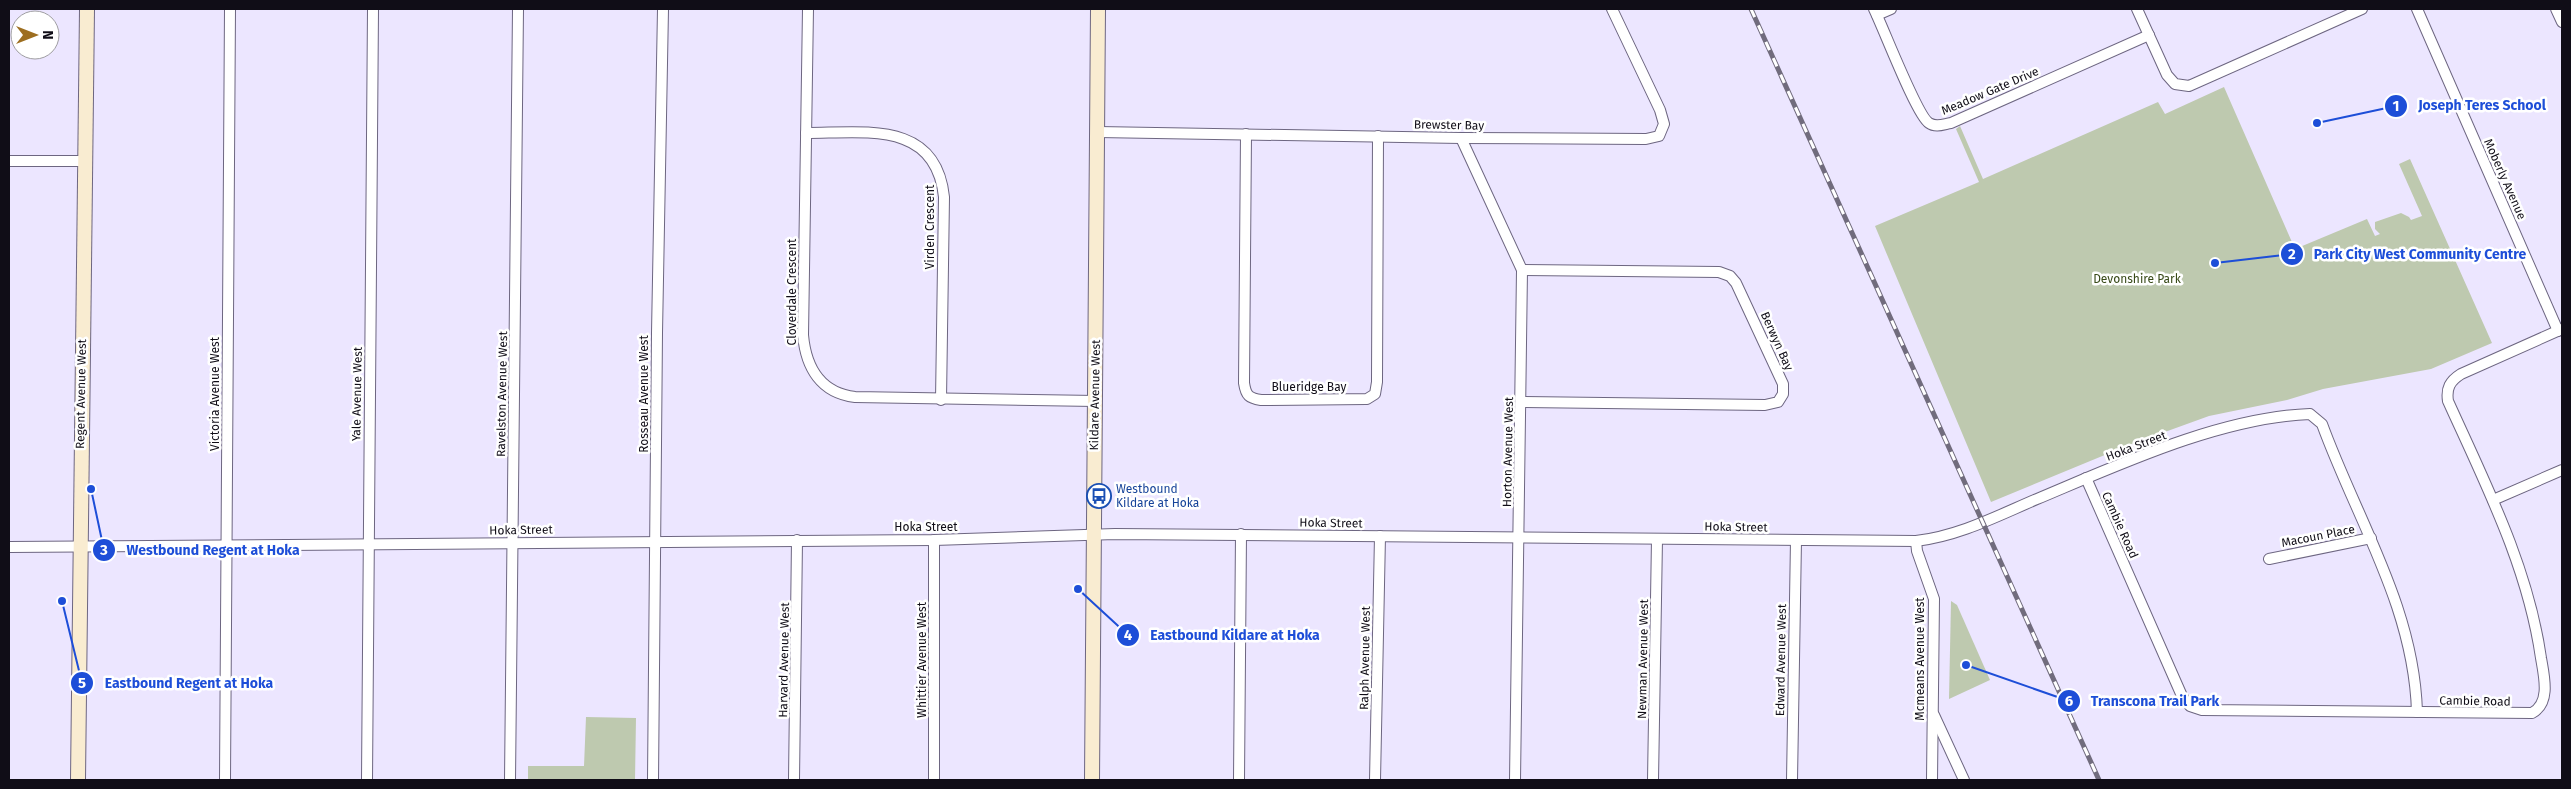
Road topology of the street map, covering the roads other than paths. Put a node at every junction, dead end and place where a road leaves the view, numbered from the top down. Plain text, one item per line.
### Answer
1 (87, 9) edge
2 (230, 9) edge
3 (373, 9) edge
4 (518, 9) edge
5 (663, 9) edge
6 (808, 9) edge
7 (1098, 9) edge
8 (1612, 9) edge
9 (1891, 9) edge
10 (2137, 9) edge
11 (2362, 9) edge
12 (2417, 9) edge
13 (2556, 9) edge
14 (1876, 12) edge
15 (2562, 22) edge
16 (2149, 35) junction
17 (1098, 132) junction
18 (806, 133) junction
19 (1246, 134) junction
20 (1378, 136) junction
21 (1461, 138) junction
22 (84, 160) junction
23 (9, 161) edge
24 (1522, 270) junction
25 (2560, 330) edge
26 (941, 400) junction
27 (1096, 401) junction
28 (1521, 402) junction
29 (2562, 470) edge
30 (2086, 478) junction
31 (2493, 500) junction
32 (1241, 534) junction
33 (1094, 536) junction
34 (1380, 536) junction
35 (1519, 538) junction
36 (2371, 538) junction
37 (1657, 539) junction
38 (655, 540) junction
39 (797, 540) junction
40 (934, 540) junction
41 (1796, 540) junction
42 (1916, 541) junction
43 (512, 542) junction
44 (368, 544) junction
45 (227, 545) junction
46 (80, 546) junction
47 (9, 547) edge
48 (2269, 559) dead end
49 (1933, 712) junction
50 (2417, 712) junction
51 (78, 780) edge
52 (225, 780) edge
53 (367, 780) edge
54 (510, 780) edge
55 (653, 780) edge
56 (794, 780) edge
57 (934, 780) edge
58 (1092, 780) edge
59 (1238, 780) edge
60 (1375, 780) edge
61 (1515, 780) edge
62 (1653, 780) edge
63 (1792, 780) edge
64 (1932, 780) edge
65 (1964, 780) edge

1 - 22 main road, Regent Avenue West
2 - 45 street, Victoria Avenue West
3 - 44 street, Yale Avenue West
4 - 43 street, Ravelston Avenue West
5 - 38 street, Rosseau Avenue West
6 - 18 street, Cloverdale Crescent
7 - 17 main road, Kildare Avenue West
8 - 21 street, Brewster Bay
9 - 14 street
10 - 16 street
11 - 16 street
12 - 25 street, Moberly Avenue
13 - 15 street
14 - 16 street, Meadow Gate Drive
17 - 19 street, Brewster Bay
17 - 27 main road, Kildare Avenue West
18 - 26 street, Virden Crescent
18 - 26 street, Cloverdale Crescent
19 - 20 street, Brewster Bay
19 - 20 street, Blueridge Bay
20 - 21 street, Brewster Bay
21 - 24 street, Horton Avenue West
22 - 23 street
22 - 46 main road, Regent Avenue West
24 - 28 street, Horton Avenue West
24 - 28 street, Berwyn Bay
25 - 31 street, Cambie Road
26 - 27 street, Cloverdale Crescent
27 - 33 main road, Kildare Avenue West
28 - 35 street, Horton Avenue West
29 - 31 street
30 - 36 street, Hoka Street
30 - 42 street, Hoka Street
30 - 50 street, Cambie Road
31 - 50 street, Cambie Road
32 - 33 street, Hoka Street
32 - 34 street, Hoka Street
32 - 59 street
33 - 40 street, Hoka Street
33 - 58 main road, Kildare Avenue West
34 - 35 street, Hoka Street
34 - 60 street, Ralph Avenue West
35 - 37 street, Hoka Street
35 - 61 street, Horton Avenue West
36 - 48 street, Macoun Place
36 - 50 street, Hoka Street
37 - 41 street, Hoka Street
37 - 62 street, Newman Avenue West
38 - 39 street, Hoka Street
38 - 43 street, Hoka Street
38 - 55 street, Rosseau Avenue West
39 - 40 street, Hoka Street
39 - 56 street, Harvard Avenue West
40 - 57 street, Whittier Avenue West
41 - 42 street, Hoka Street
41 - 63 street, Edward Avenue West
42 - 49 street, Mcmeans Avenue West
43 - 44 street, Hoka Street
43 - 54 street, Ravelston Avenue West
44 - 45 street, Hoka Street
44 - 53 street, Yale Avenue West
45 - 46 street, Hoka Street
45 - 52 street, Victoria Avenue West
46 - 47 street, Hoka Street
46 - 51 main road, Regent Avenue West
49 - 64 street, Mcmeans Avenue West
49 - 65 street

